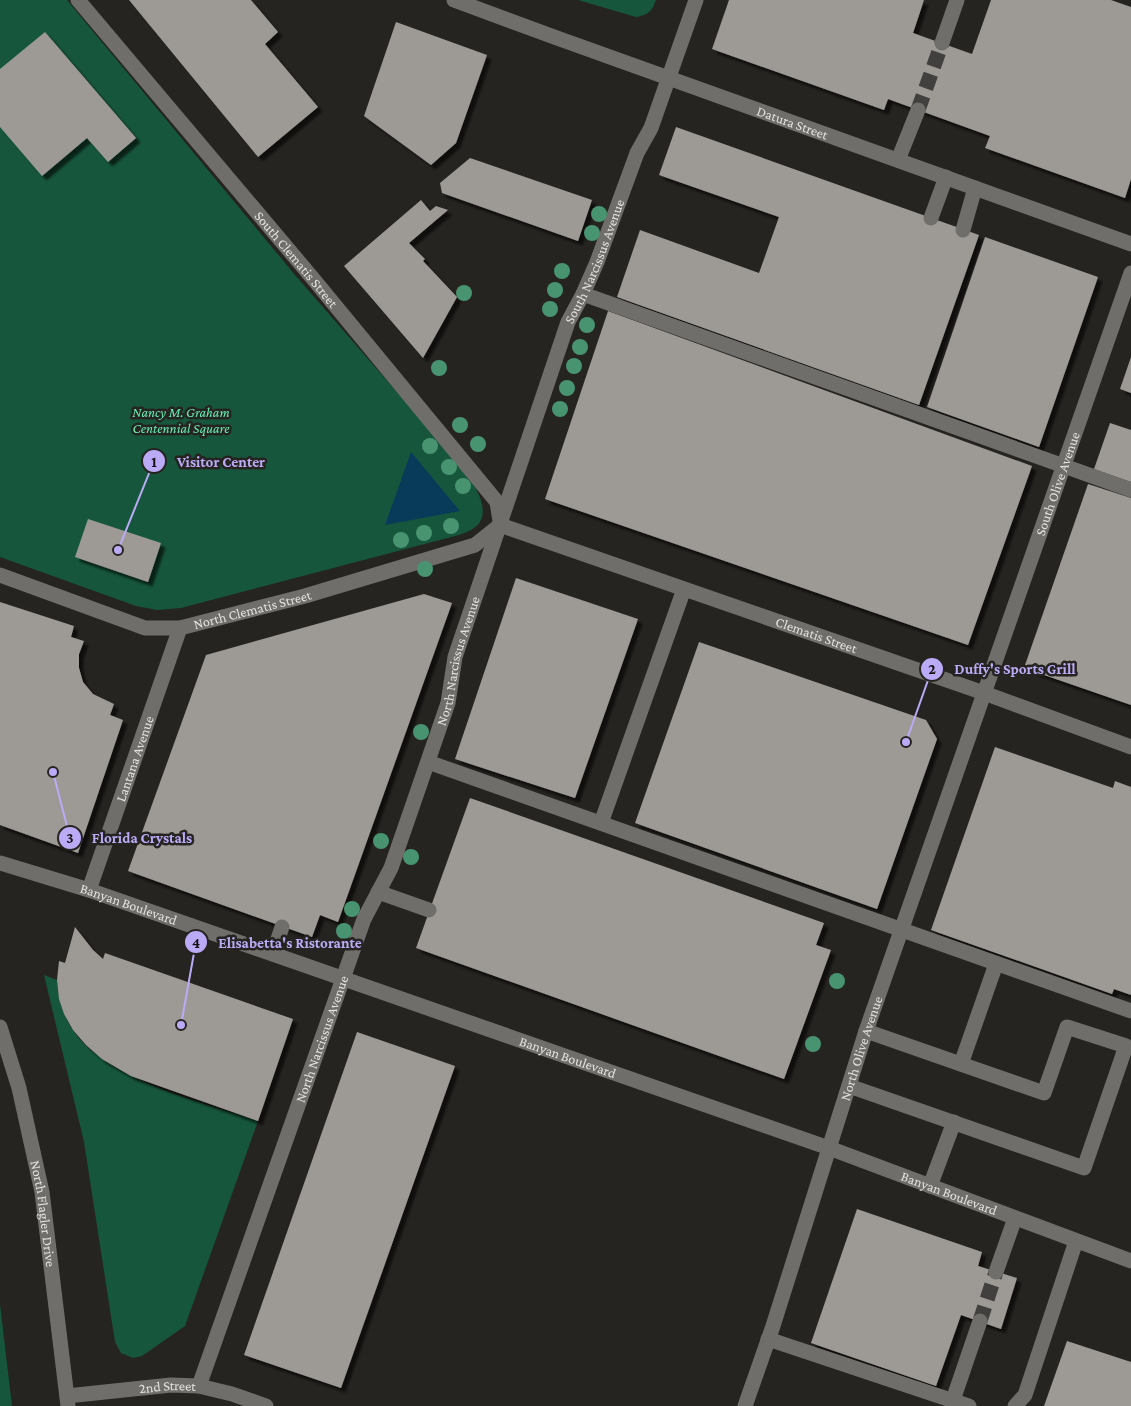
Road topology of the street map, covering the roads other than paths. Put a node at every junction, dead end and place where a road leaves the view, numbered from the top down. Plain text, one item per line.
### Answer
1 (78, 0) edge
2 (454, 0) edge
3 (696, 0) edge
4 (957, 0) edge
5 (942, 43) tunnel mouth
6 (670, 78) junction
7 (918, 110) tunnel mouth
8 (898, 160) junction
9 (946, 177) junction
10 (975, 188) junction
11 (931, 218) dead end
12 (963, 230) dead end
13 (1131, 244) edge
14 (1131, 273) edge
15 (583, 294) junction
16 (1063, 467) junction
17 (1131, 490) edge
18 (500, 525) junction
19 (0, 575) edge
20 (684, 589) junction
21 (180, 628) junction
22 (984, 693) junction
23 (1131, 746) edge
24 (428, 762) junction
25 (601, 824) junction
26 (0, 863) edge
27 (89, 890) junction
28 (378, 892) junction
29 (429, 910) dead end
30 (282, 926) dead end
31 (901, 931) junction
32 (273, 954) junction
33 (996, 964) junction
34 (343, 978) junction
35 (1131, 1011) edge
36 (0, 1027) edge
37 (866, 1032) junction
38 (961, 1064) junction
39 (849, 1086) junction
40 (954, 1122) junction
41 (829, 1148) junction
42 (930, 1186) junction
43 (1015, 1218) junction
44 (1076, 1241) junction
45 (1131, 1260) edge
46 (996, 1272) tunnel mouth
47 (980, 1321) tunnel mouth
48 (768, 1339) junction
49 (199, 1386) junction
50 (953, 1400) junction
51 (68, 1401) edge
52 (266, 1406) edge
53 (745, 1406) edge
54 (970, 1406) edge
55 (1015, 1406) edge

1 - 18 street, South Clematis Street
2 - 6 street, Datura Street
3 - 6 street, South Narcissus Avenue
4 - 5 street
6 - 8 street, Datura Street
6 - 15 street, South Narcissus Avenue
7 - 8 street
8 - 9 street, Datura Street
9 - 10 street, Datura Street
9 - 11 street
10 - 12 street
10 - 13 street, Datura Street
14 - 16 street, South Olive Avenue
15 - 16 street
15 - 18 street, South Narcissus Avenue
16 - 17 street
16 - 22 street, South Olive Avenue
18 - 20 street, Clematis Street
18 - 21 street, North Clematis Street
18 - 24 street, North Narcissus Avenue
19 - 21 street, North Clematis Street
20 - 22 street, Clematis Street
20 - 25 street
21 - 27 street, Lantana Avenue
22 - 23 street, Clematis Street
22 - 31 street, North Olive Avenue
24 - 25 street
24 - 28 street, North Narcissus Avenue
25 - 31 street
26 - 27 street, Banyan Boulevard
27 - 32 street, Banyan Boulevard
28 - 29 street
28 - 34 street, North Narcissus Avenue
30 - 32 street
31 - 33 street
31 - 37 street, North Olive Avenue
32 - 34 street, Banyan Boulevard
33 - 35 street
33 - 38 street
34 - 41 street, Banyan Boulevard
34 - 49 street, North Narcissus Avenue
36 - 51 street, North Flagler Drive
37 - 38 street
37 - 39 street, North Olive Avenue
38 - 40 street
39 - 40 street
39 - 41 street, North Olive Avenue
40 - 42 street
41 - 42 street, Banyan Boulevard
41 - 48 street, North Olive Avenue
42 - 43 street, Banyan Boulevard
43 - 44 street, Banyan Boulevard
43 - 46 street
44 - 45 street, Banyan Boulevard
44 - 55 street
47 - 50 street
48 - 50 street
48 - 53 street, North Olive Avenue
49 - 51 street, 2nd Street
49 - 52 street, 2nd Street
50 - 54 street

